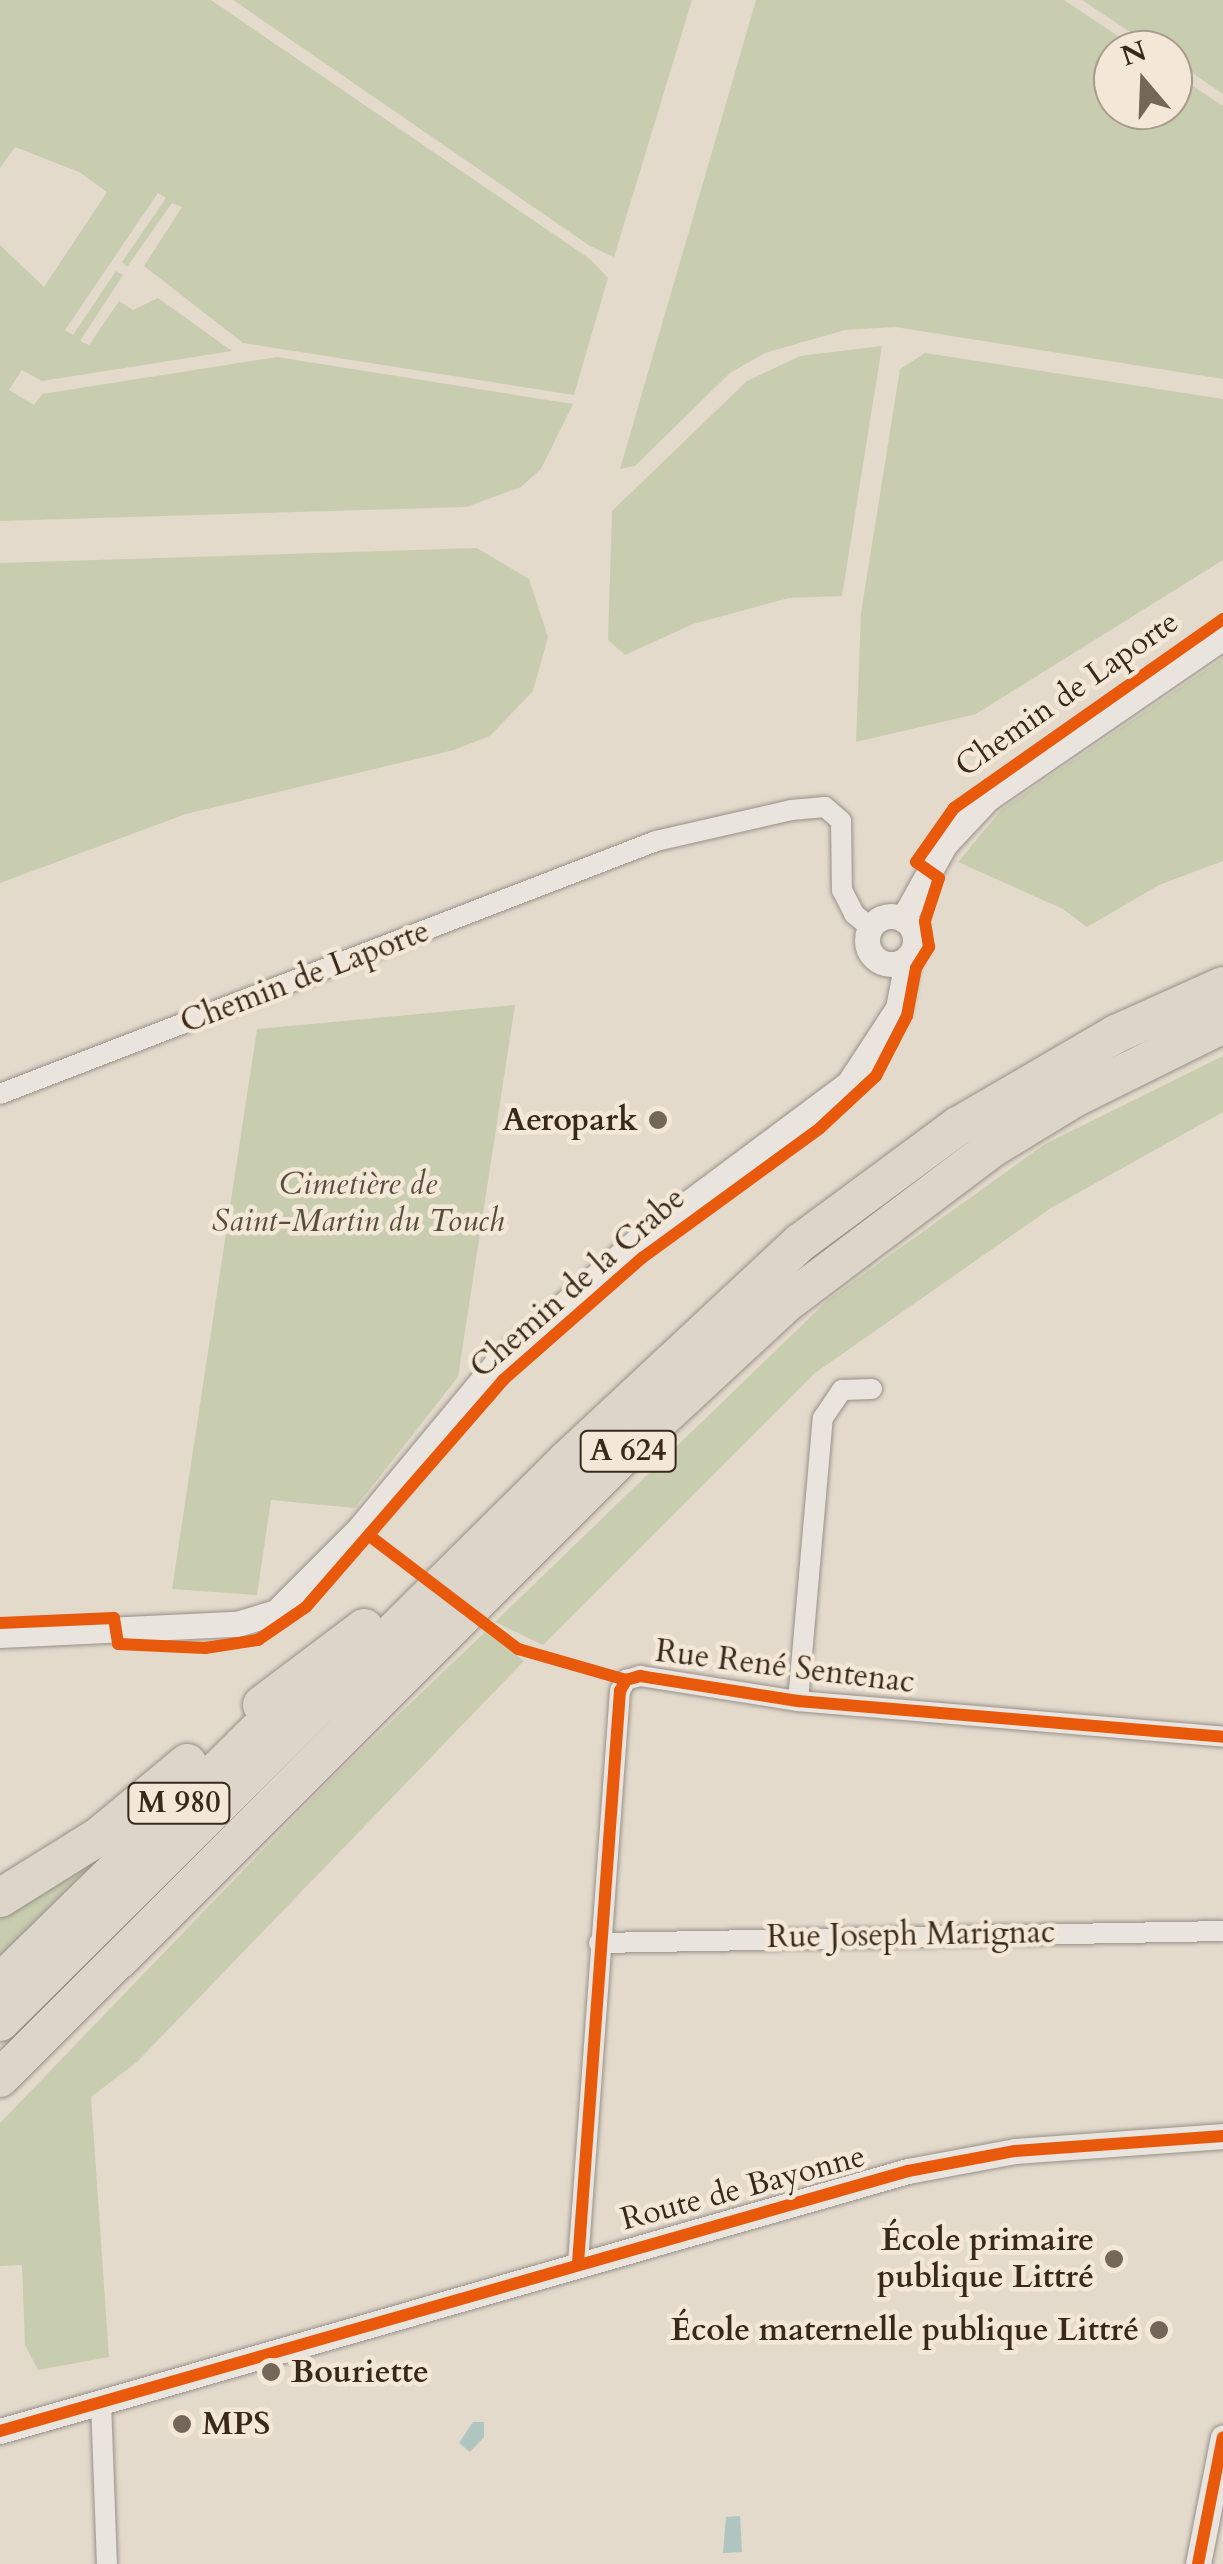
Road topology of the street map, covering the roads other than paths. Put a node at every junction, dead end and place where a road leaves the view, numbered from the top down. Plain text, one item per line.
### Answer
1 (1223, 637) edge
2 (904, 919) junction
3 (870, 927) junction
4 (908, 957) junction
5 (881, 962) junction
6 (1223, 986) edge
7 (1223, 1024) edge
8 (885, 1030) junction
9 (0, 1094) edge
10 (872, 1389) dead end
11 (568, 1459) junction
12 (364, 1628) junction
13 (0, 1635) edge
14 (798, 1701) junction
15 (1223, 1737) edge
16 (0, 1898) edge
17 (1223, 1930) edge
18 (599, 1942) junction
19 (0, 1983) edge
20 (0, 2022) edge
21 (0, 2078) edge
22 (1223, 2136) edge
23 (578, 2263) junction
24 (101, 2402) junction
25 (0, 2431) edge
26 (1223, 2436) edge
27 (107, 2564) edge
28 (1198, 2564) edge

1 - 2 street, Chemin de Laporte
2 - 3 street
2 - 4 street
3 - 5 street, Chemin de Laporte
3 - 9 street, Chemin de Laporte
4 - 5 street
4 - 8 street, Chemin de la Crabe
5 - 8 street
6 - 11 highway, A 624
7 - 21 highway, A 624
8 - 13 street, Chemin de la Crabe
10 - 14 street
11 - 12 highway, M 980
11 - 20 highway, A 624
12 - 16 highway
12 - 19 highway, M 980
14 - 15 street, Rue René Sentenac
14 - 18 street, Rue René Sentenac
17 - 18 street, Rue Joseph Marignac
18 - 23 street, Rue René Sentenac
22 - 23 street, Route de Bayonne
23 - 24 street, Route de Bayonne
24 - 25 street, Route de Bayonne
24 - 27 street
26 - 28 street

